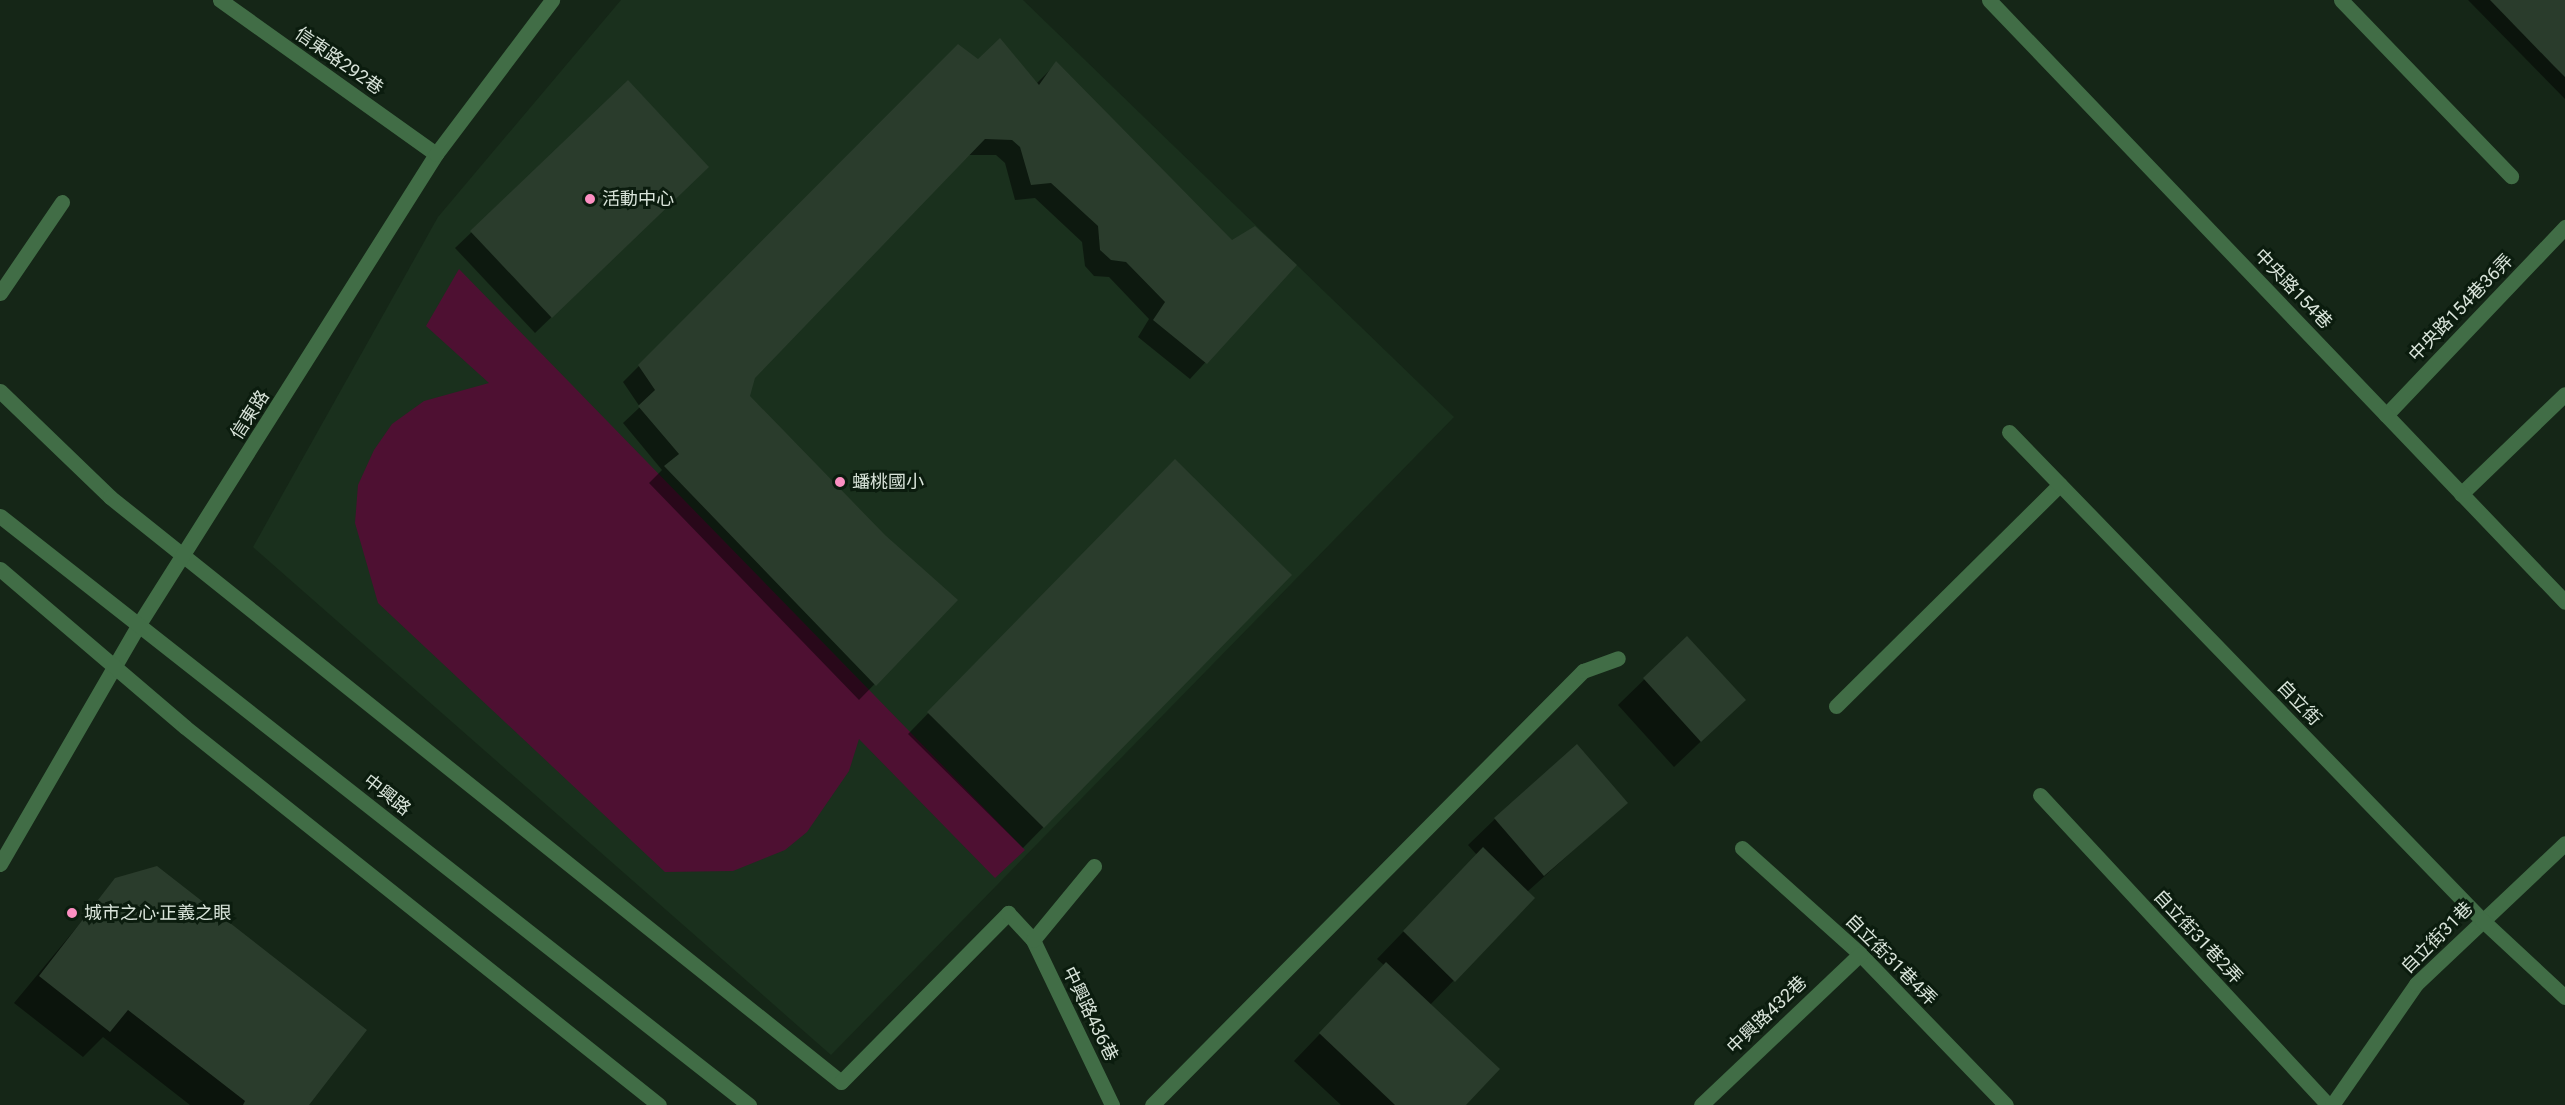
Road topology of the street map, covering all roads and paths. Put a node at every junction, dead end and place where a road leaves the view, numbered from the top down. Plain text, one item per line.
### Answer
1 (220, 0) edge
2 (552, 0) edge
3 (2341, 0) edge
4 (1993, 1) edge
5 (436, 154) junction
6 (2511, 176) dead end
7 (62, 202) dead end
8 (2565, 227) edge
9 (0, 293) edge
10 (0, 392) edge
11 (2565, 394) edge
12 (2386, 415) junction
13 (2009, 432) dead end
14 (2060, 484) junction
15 (2462, 494) junction
16 (0, 516) edge
17 (183, 553) junction
18 (0, 569) edge
19 (2565, 602) edge
20 (139, 624) junction
21 (1618, 658) dead end
22 (115, 665) junction
23 (1836, 706) dead end
24 (2040, 795) dead end
25 (2565, 843) edge
26 (1743, 848) dead end
27 (0, 864) edge
28 (1094, 866) dead end
29 (2482, 920) junction
30 (1033, 940) junction
31 (1860, 954) junction
32 (2565, 997) edge
33 (659, 1105) edge
34 (749, 1105) edge
35 (1112, 1105) edge
36 (1152, 1105) edge
37 (1701, 1105) edge
38 (2006, 1105) edge
39 (2330, 1105) edge

1 - 5 street, 信東路292巷
2 - 5 street, 信東路
3 - 6 street
4 - 12 street, 中央路154巷
5 - 17 street, 信東路
7 - 9 street
8 - 12 street, 中央路154巷36弄
10 - 17 street
11 - 15 street
12 - 15 street, 中央路154巷
13 - 14 street, 自立街
14 - 23 street
14 - 29 street, 自立街
15 - 19 street, 中央路154巷
16 - 20 street, 中興路
17 - 20 street, 信東路
17 - 30 street, 中興路436巷
18 - 22 street
20 - 22 street, 信東路
20 - 34 street, 中興路
21 - 36 street
22 - 27 street, 信東路
22 - 33 street
24 - 39 street, 自立街31巷2弄
25 - 29 street, 自立街31巷
26 - 31 street, 自立街31巷4弄
28 - 30 street
29 - 32 street, 自立街
29 - 39 street, 自立街31巷
30 - 35 street, 中興路436巷
31 - 37 street, 中興路432巷
31 - 38 street, 自立街31巷4弄

